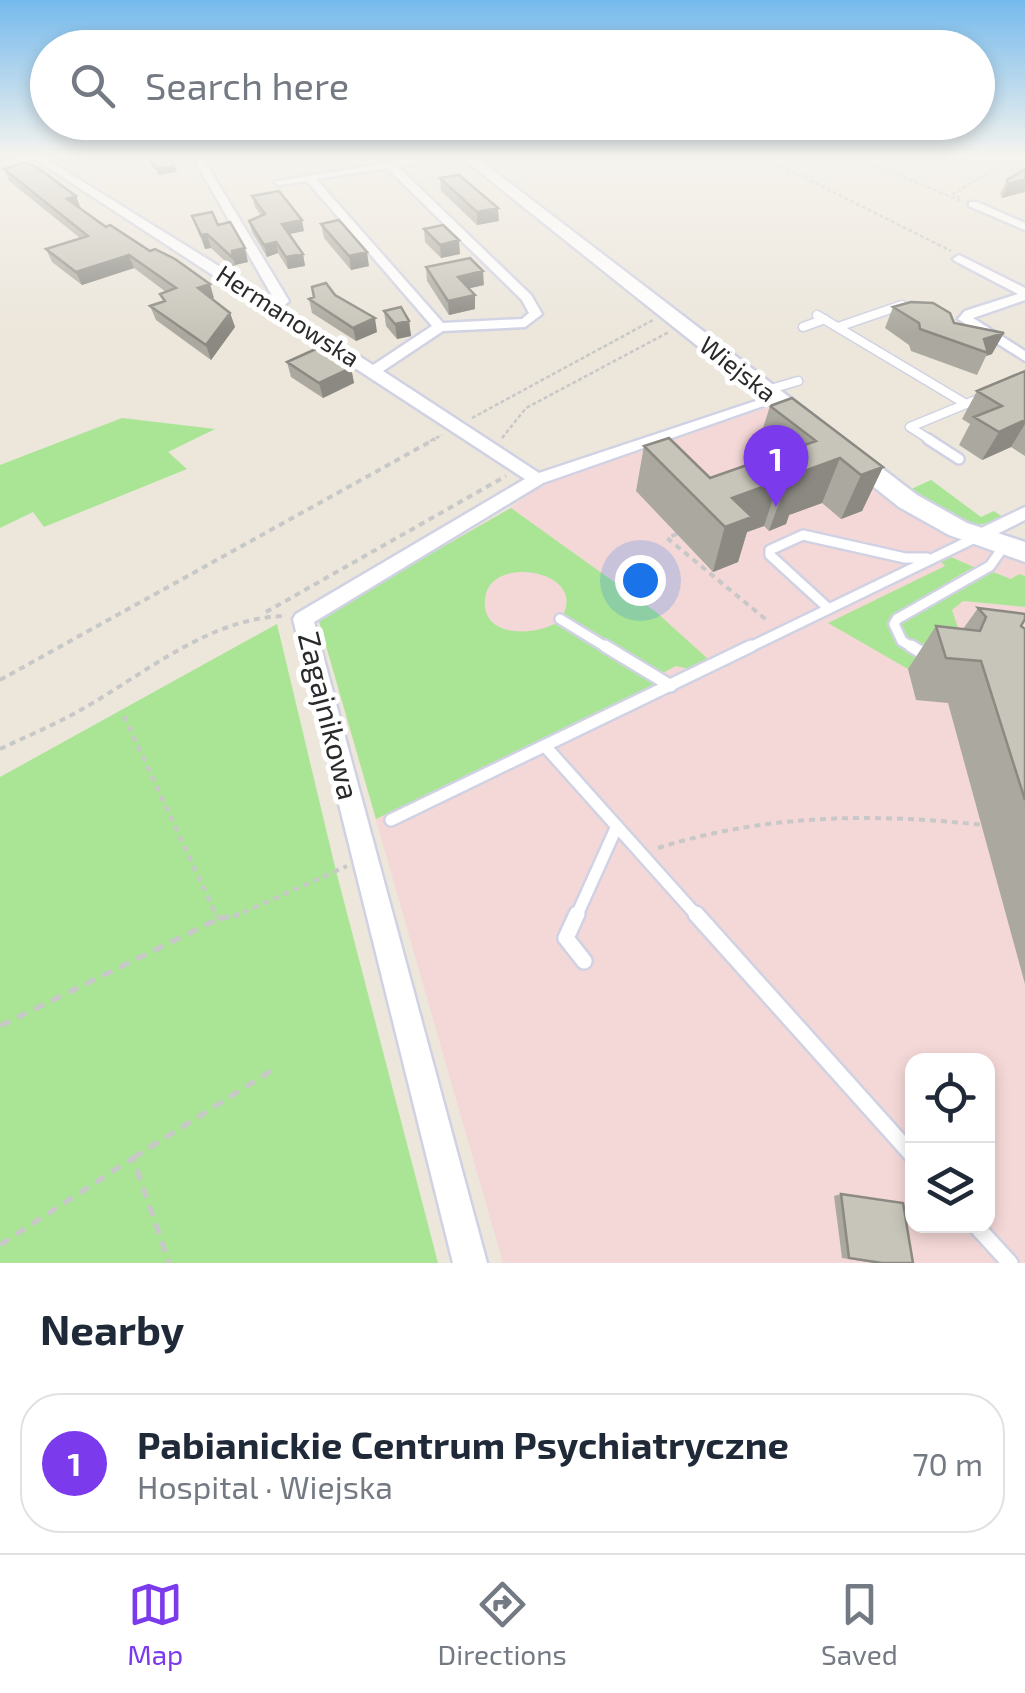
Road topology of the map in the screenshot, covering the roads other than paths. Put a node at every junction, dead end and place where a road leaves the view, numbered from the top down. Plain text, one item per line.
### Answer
1 (131, 216) edge
2 (233, 216) edge
3 (344, 216) edge
4 (442, 216) edge
5 (544, 216) edge
6 (1000, 216) edge
7 (1025, 227) edge
8 (959, 258) dead end
9 (1025, 294) edge
10 (908, 303) edge
11 (275, 307) junction
12 (803, 327) dead end
13 (838, 327) junction
14 (440, 328) junction
15 (1025, 357) edge
16 (374, 371) junction
17 (798, 381) dead end
18 (996, 392) edge
19 (771, 395) junction
20 (966, 404) junction
21 (958, 459) dead end
22 (529, 474) junction
23 (1025, 513) edge
24 (999, 550) edge
25 (933, 558) junction
26 (829, 609) junction
27 (560, 620) dead end
28 (945, 660) edge
29 (671, 686) junction
30 (544, 746) junction
31 (391, 820) dead end
32 (617, 826) junction
33 (584, 962) dead end
34 (905, 1147) edge
35 (982, 1233) edge
36 (470, 1263) edge
37 (1010, 1263) edge

1 - 11 street, Hermanowska
2 - 11 street
3 - 14 street
4 - 14 street
5 - 19 street, Wiejska
6 - 7 street
8 - 9 street
9 - 15 street
10 - 13 lane
11 - 16 street, Hermanowska
12 - 13 lane
13 - 20 lane
14 - 16 street
16 - 22 street, Hermanowska
17 - 19 lane
18 - 20 lane
19 - 22 street, Zagajnikowa
19 - 24 street, Wiejska
20 - 21 lane
22 - 36 street, Zagajnikowa
23 - 24 street
24 - 25 lane
24 - 28 lane
25 - 26 lane
25 - 26 lane
26 - 29 lane
27 - 29 lane
29 - 30 lane
30 - 31 lane
30 - 32 lane
32 - 33 lane
32 - 34 lane
35 - 37 lane

